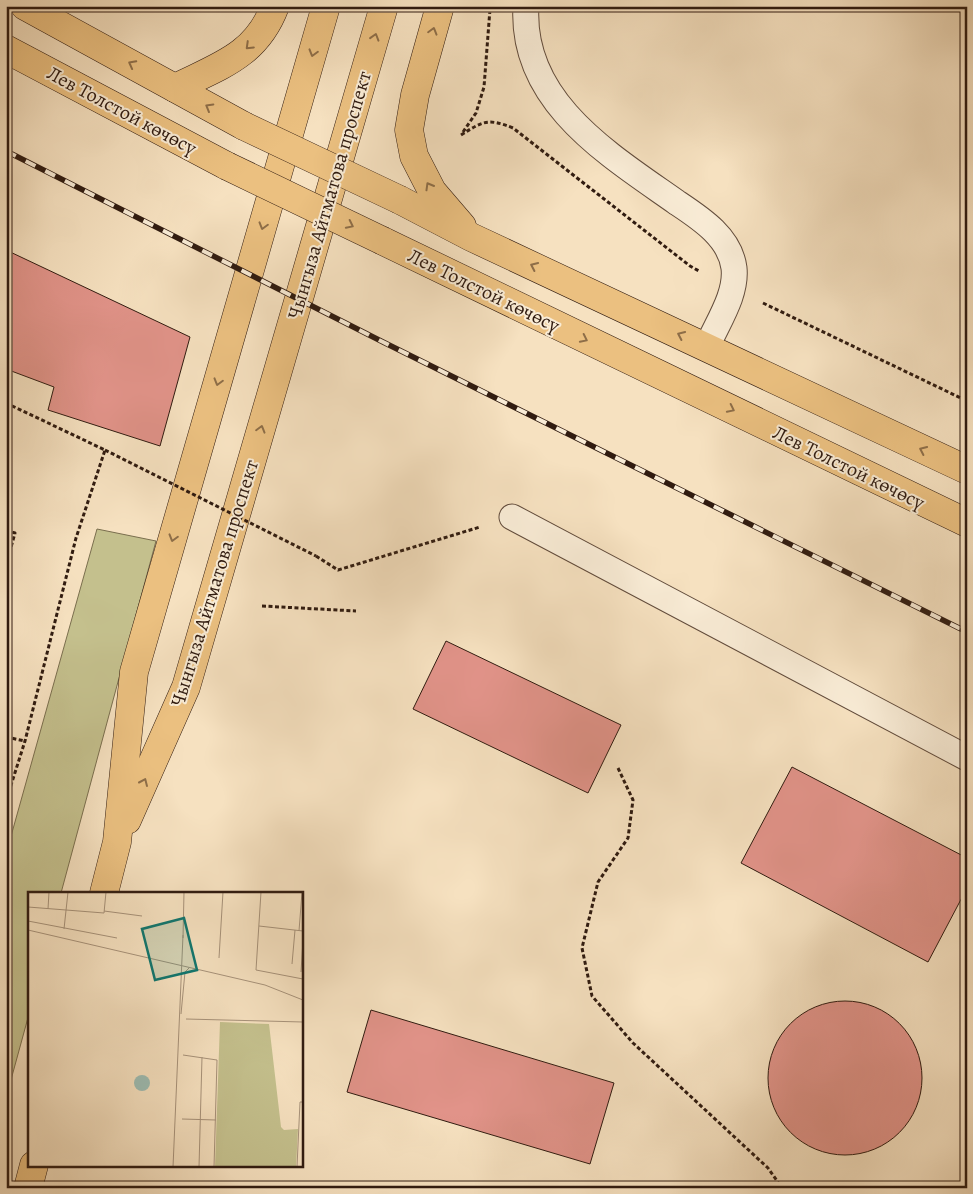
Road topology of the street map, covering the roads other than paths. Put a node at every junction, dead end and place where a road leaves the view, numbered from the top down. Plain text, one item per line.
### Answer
1 (25, 6) edge
2 (275, 6) edge
3 (326, 6) edge
4 (384, 6) edge
5 (440, 6) edge
6 (526, 6) edge
7 (6, 49) edge
8 (175, 88) junction
9 (472, 237) junction
10 (707, 347) junction
11 (967, 470) edge
12 (512, 517) road end
13 (967, 524) edge
14 (967, 758) edge
15 (117, 842) junction
16 (104, 892) edge
17 (34, 1166) edge
18 (28, 1188) edge

8 -> 1 main road
2 -> 8 main road
3 -> 15 main road
15 -> 4 main road, Чынгыза Айтматова проспект
9 -> 5 main road
6 - 10 lane
7 -> 13 main road, Лев Толстой көчөсү, bridge
9 -> 8 main road, bridge
10 -> 9 main road
11 -> 10 main road
12 - 14 lane
15 - 16 main road
17 - 18 main road

